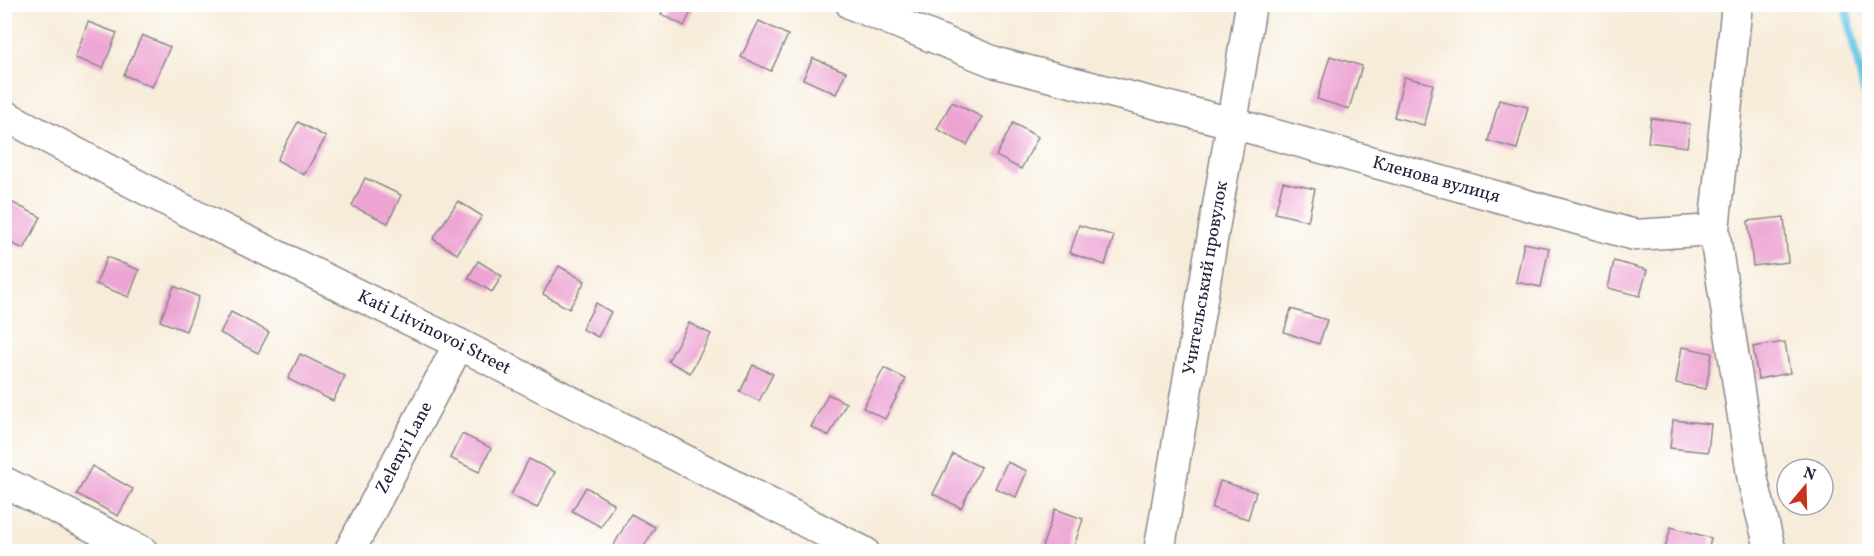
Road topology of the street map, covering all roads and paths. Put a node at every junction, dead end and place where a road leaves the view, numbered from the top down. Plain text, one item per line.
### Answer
1 (851, 4) edge
2 (1251, 4) edge
3 (1737, 4) edge
4 (4, 115) edge
5 (1232, 123) junction
6 (1714, 230) junction
7 (459, 344) junction
8 (4, 482) edge
9 (143, 552) edge
10 (349, 552) edge
11 (864, 552) edge
12 (1160, 552) edge
13 (1772, 552) edge

1 - 5 street, Кленова вулиця
2 - 5 street, Учительський провулок
3 - 6 street
4 - 7 street, Kati Litvinovoi Street
5 - 6 street, Кленова вулиця
5 - 12 street, Учительський провулок
6 - 13 street
7 - 10 street, Zelenyi Lane
7 - 11 street, Kati Litvinovoi Street
8 - 9 street

